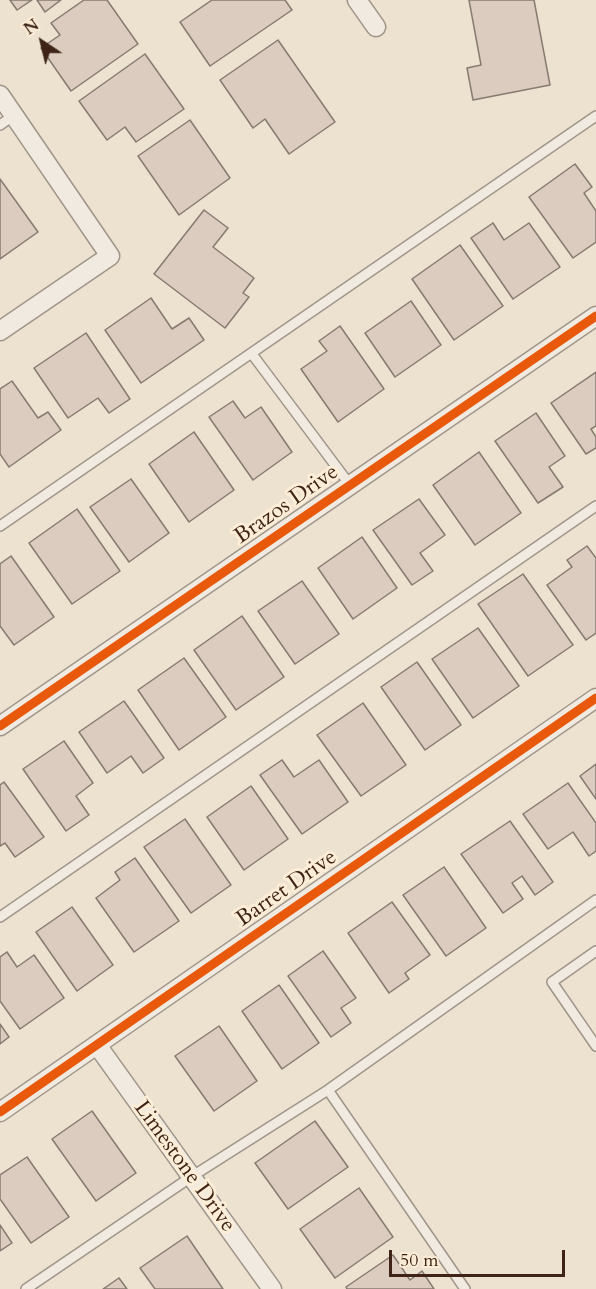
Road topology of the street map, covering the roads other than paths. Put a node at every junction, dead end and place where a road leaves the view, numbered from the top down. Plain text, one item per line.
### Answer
1 (357, 0) edge
2 (376, 27) dead end
3 (0, 94) edge
4 (596, 116) edge
5 (7, 120) edge
6 (596, 316) edge
7 (0, 331) edge
8 (252, 354) junction
9 (350, 485) junction
10 (596, 506) edge
11 (0, 526) edge
12 (596, 698) edge
13 (0, 726) edge
14 (596, 900) edge
15 (0, 917) edge
16 (596, 951) edge
17 (97, 1045) junction
18 (596, 1046) edge
19 (328, 1090) junction
20 (0, 1112) edge
21 (191, 1177) junction
22 (26, 1289) edge
23 (272, 1289) edge
24 (465, 1289) edge

1 - 2 street
3 - 5 street
4 - 8 lane
5 - 7 street
6 - 9 street, Brazos Drive
8 - 9 lane
8 - 11 lane
9 - 13 street, Brazos Drive
10 - 15 lane
12 - 17 street, Barret Drive
14 - 19 lane
16 - 18 lane
17 - 20 street, Barret Drive
17 - 21 street, Limestone Drive
19 - 21 lane
19 - 24 lane
21 - 22 lane
21 - 23 street, Limestone Drive

